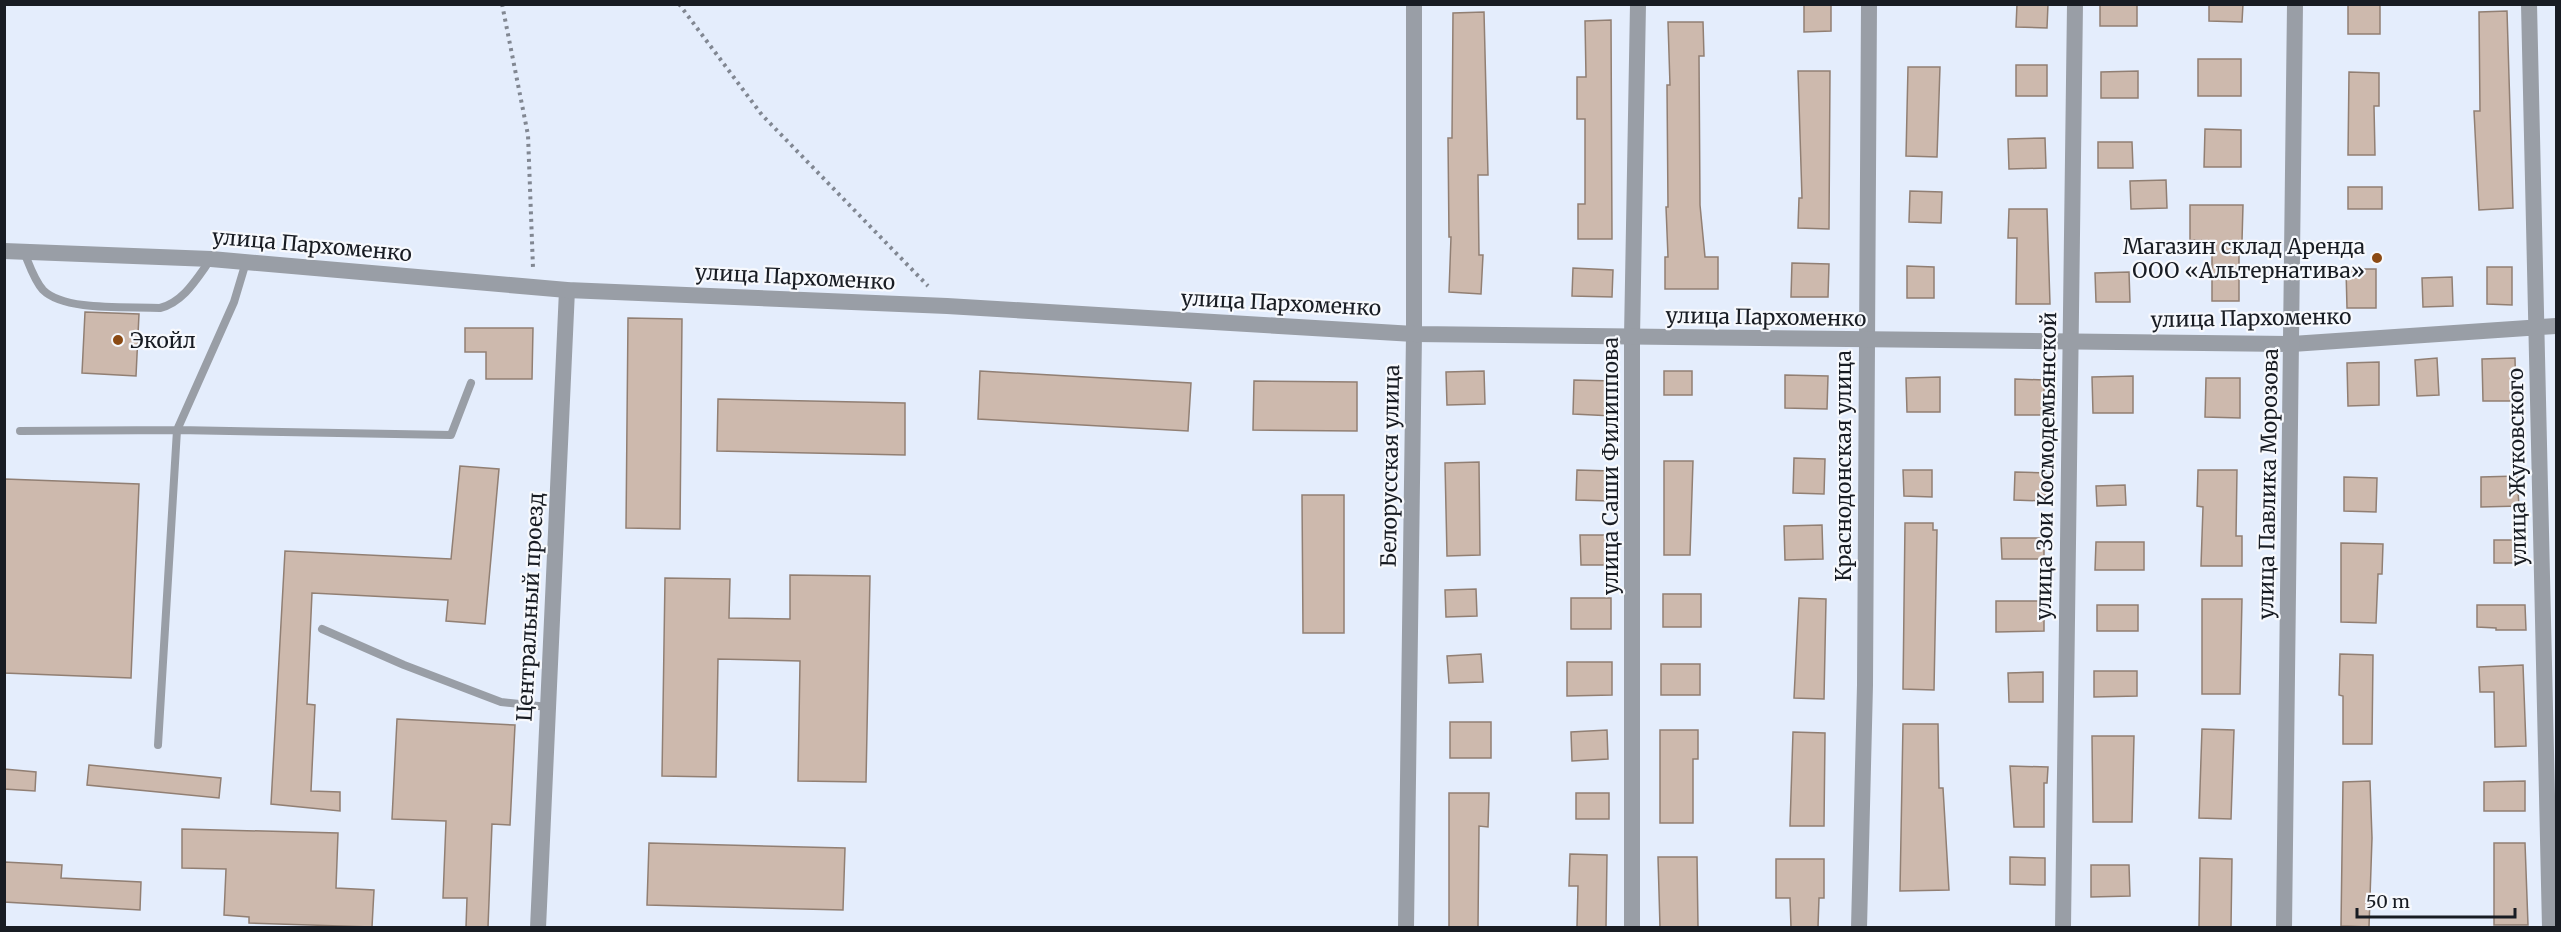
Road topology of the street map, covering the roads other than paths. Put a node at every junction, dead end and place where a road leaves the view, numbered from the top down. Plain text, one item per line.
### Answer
1 (1414, 4) edge
2 (1638, 4) edge
3 (1869, 4) edge
4 (2075, 4) edge
5 (2295, 4) edge
6 (2529, 4) edge
7 (4, 251) edge
8 (24, 252) junction
9 (211, 259) junction
10 (246, 262) junction
11 (567, 290) junction
12 (2556, 326) edge
13 (2537, 327) junction
14 (1414, 334) junction
15 (1632, 337) junction
16 (1866, 341) junction
17 (2070, 343) junction
18 (2292, 344) junction
19 (471, 383) dead end
20 (177, 430) junction
21 (20, 431) dead end
22 (322, 629) dead end
23 (548, 707) junction
24 (158, 745) dead end
25 (538, 927) edge
26 (1406, 927) edge
27 (1632, 927) edge
28 (1859, 927) edge
29 (2063, 927) edge
30 (2284, 927) edge
31 (2550, 927) edge

1 - 14 street, Белорусская улица
2 - 15 street, улица Саши Филиппова
3 - 16 street, Краснодонская улица
4 - 17 street, улица Зои Космодемьянской
5 - 18 street, улица Павлика Морозова
6 - 13 street, улица Жуковского
7 - 8 street, улица Пархоменко
8 - 9 street, улица Пархоменко
8 - 9 lane
9 - 10 street, улица Пархоменко
10 - 11 street, улица Пархоменко
10 - 20 lane
11 - 14 street, улица Пархоменко
11 - 23 street, Центральный проезд
12 - 13 street, улица Пархоменко
13 - 18 street, улица Пархоменко
13 - 31 street, улица Жуковского
14 - 15 street, улица Пархоменко
14 - 26 street, Белорусская улица
15 - 16 street, улица Пархоменко
15 - 27 street, улица Саши Филиппова
16 - 17 street, улица Пархоменко
16 - 28 street, Краснодонская улица
17 - 18 street, улица Пархоменко
17 - 29 street, улица Зои Космодемьянской
18 - 30 street, улица Павлика Морозова
19 - 20 lane
20 - 21 lane
20 - 24 lane
22 - 23 lane
23 - 25 street, Центральный проезд

